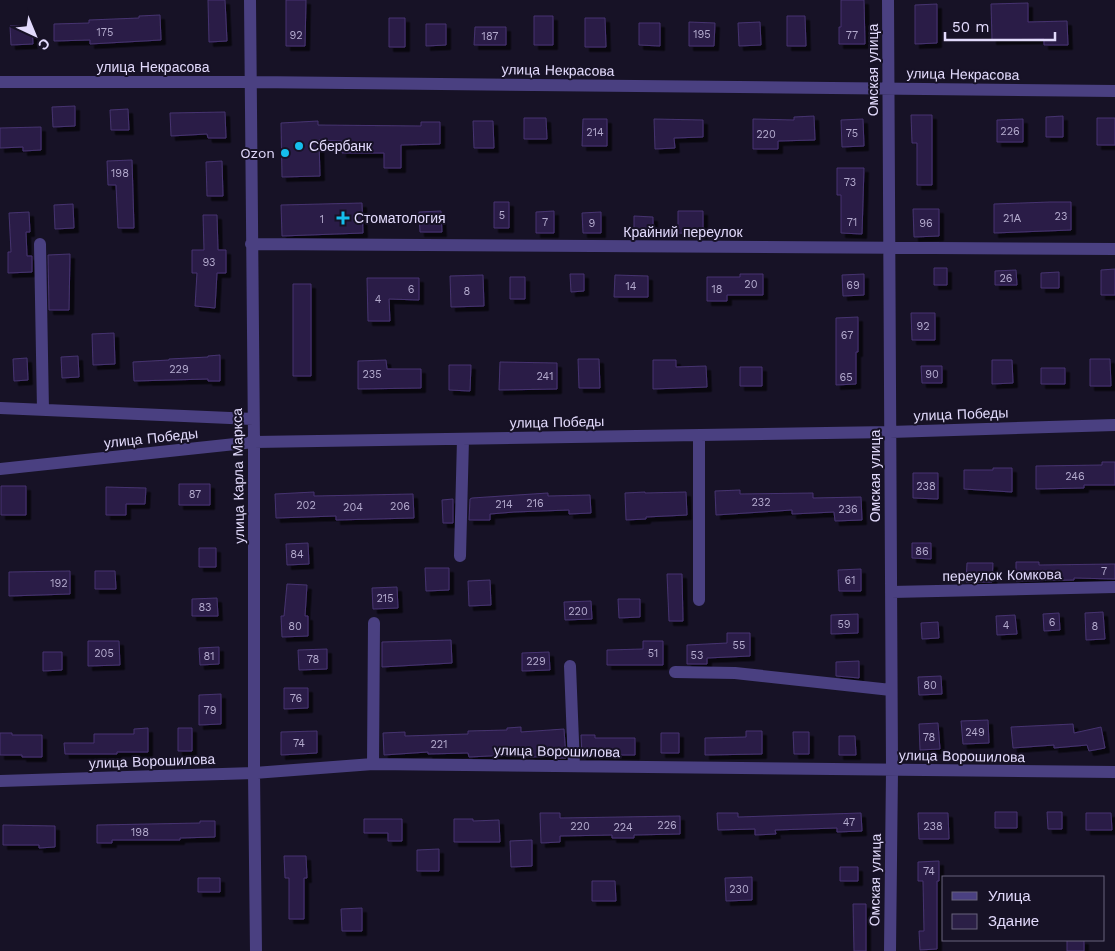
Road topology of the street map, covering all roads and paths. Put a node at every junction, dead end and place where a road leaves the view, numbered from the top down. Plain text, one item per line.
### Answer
1 (250, 0) edge
2 (888, 0) edge
3 (0, 82) edge
4 (250, 82) junction
5 (888, 88) junction
6 (1115, 91) edge
7 (40, 244) dead end
8 (251, 244) junction
9 (889, 248) junction
10 (1115, 249) edge
11 (0, 408) edge
12 (43, 410) junction
13 (253, 418) junction
14 (1115, 425) edge
15 (890, 432) junction
16 (699, 435) junction
17 (463, 439) junction
18 (254, 442) junction
19 (0, 469) edge
20 (460, 556) dead end
21 (1115, 587) edge
22 (891, 592) junction
23 (699, 600) dead end
24 (374, 623) dead end
25 (570, 666) dead end
26 (675, 672) dead end
27 (891, 690) junction
28 (373, 764) junction
29 (574, 766) junction
30 (892, 770) junction
31 (1115, 772) edge
32 (254, 773) junction
33 (0, 781) edge
34 (256, 951) edge
35 (890, 951) edge

1 - 4 street, улица Карла Маркса
2 - 5 street, Омская улица
3 - 4 street, улица Некрасова
4 - 5 street, улица Некрасова
4 - 8 street, улица Карла Маркса
5 - 6 street, улица Некрасова
5 - 9 street, Омская улица
7 - 12 street
8 - 9 street, Крайний переулок
8 - 13 street, улица Карла Маркса
9 - 10 street, Крайний переулок
9 - 15 street, Омская улица
11 - 12 street
12 - 13 street
13 - 18 street, улица Карла Маркса
14 - 15 street, улица Победы
15 - 16 street, улица Победы
15 - 22 street, Омская улица
16 - 17 street, улица Победы
16 - 23 street
17 - 18 street, улица Победы
17 - 20 street
18 - 19 street, улица Победы
18 - 32 street, улица Карла Маркса
21 - 22 street, переулок Комкова
22 - 27 street, Омская улица
24 - 28 street
25 - 29 street
26 - 27 street
27 - 30 street, Омская улица
28 - 29 street, улица Ворошилова
28 - 32 street, улица Ворошилова
29 - 30 street, улица Ворошилова
30 - 31 street, улица Ворошилова
30 - 35 street, Омская улица
32 - 33 street, улица Ворошилова
32 - 34 street, улица Карла Маркса

